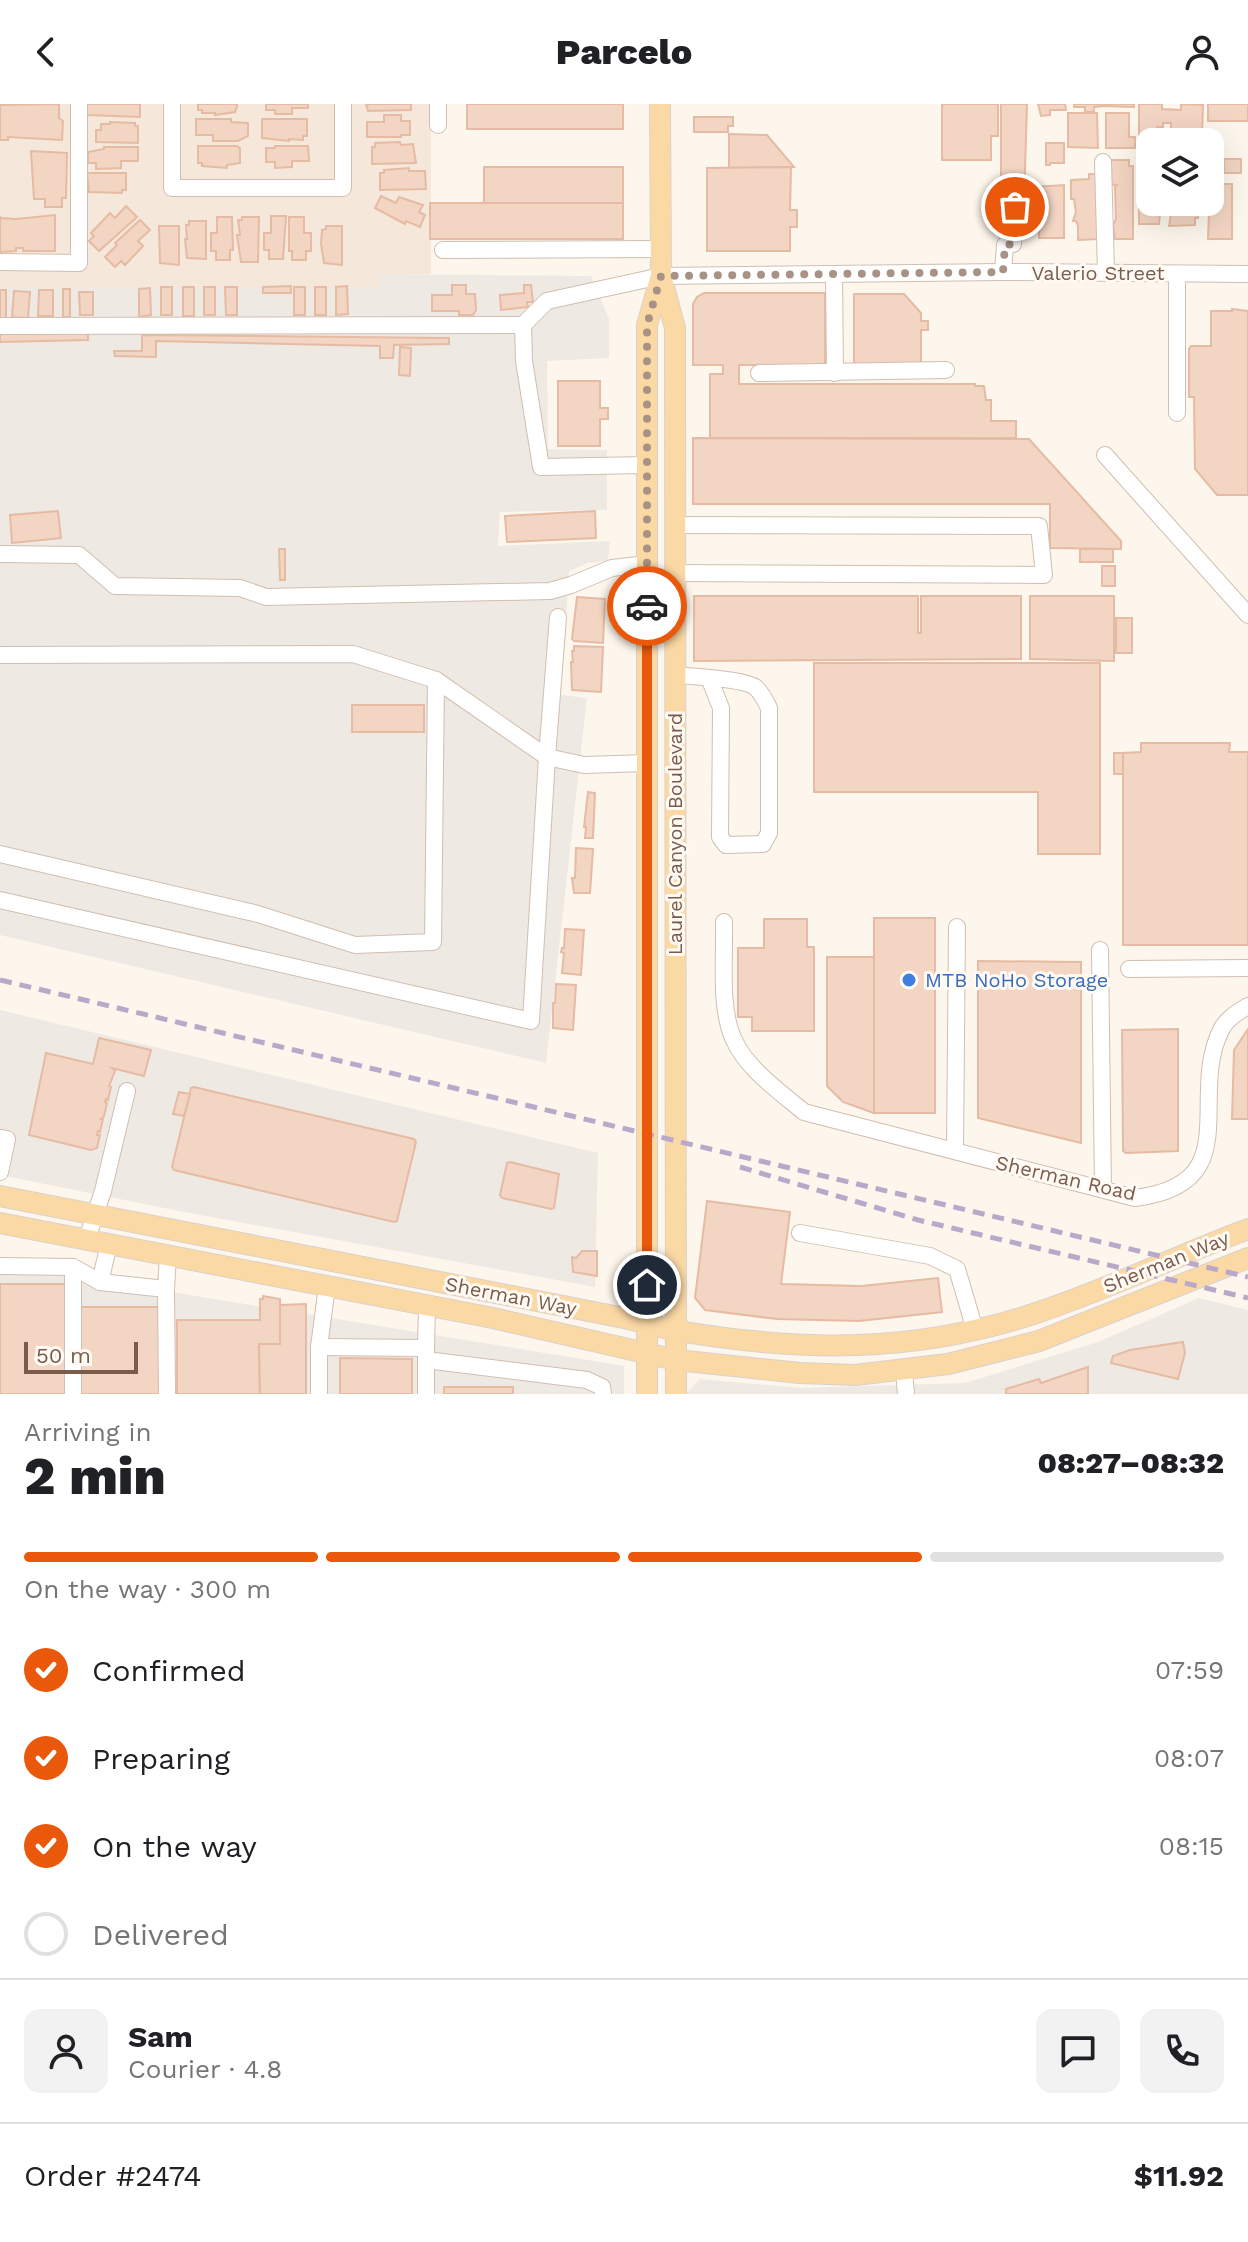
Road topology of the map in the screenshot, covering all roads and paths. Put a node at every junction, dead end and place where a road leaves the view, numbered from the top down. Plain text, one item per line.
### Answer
1 (79, 104) edge
2 (172, 104) edge
3 (343, 104) edge
4 (438, 104) edge
5 (660, 104) edge
6 (438, 125) dead end
7 (1103, 162) dead end
8 (1015, 207) dead end
9 (660, 249) junction
10 (443, 250) dead end
11 (0, 262) edge
12 (1003, 272) junction
13 (1106, 273) junction
14 (834, 274) junction
15 (1177, 274) junction
16 (1248, 274) edge
17 (661, 276) junction
18 (523, 325) junction
19 (0, 326) edge
20 (946, 370) dead end
21 (759, 373) dead end
22 (835, 373) junction
23 (1177, 413) dead end
24 (1105, 455) dead end
25 (647, 465) junction
26 (674, 525) junction
27 (0, 554) edge
28 (647, 564) junction
29 (673, 573) junction
30 (1248, 615) edge
31 (558, 617) dead end
32 (0, 655) edge
33 (674, 675) junction
34 (647, 676) junction
35 (709, 678) junction
36 (436, 680) junction
37 (547, 757) junction
38 (647, 763) junction
39 (0, 854) edge
40 (0, 900) edge
41 (724, 922) dead end
42 (957, 927) dead end
43 (1100, 950) dead end
44 (1248, 968) edge
45 (1129, 969) dead end
46 (1248, 1006) edge
47 (127, 1091) dead end
48 (0, 1138) edge
49 (955, 1151) junction
50 (0, 1172) edge
51 (1103, 1189) junction
52 (0, 1196) edge
53 (94, 1213) junction
54 (0, 1223) edge
55 (1248, 1229) edge
56 (800, 1233) dead end
57 (87, 1239) junction
58 (109, 1244) junction
59 (168, 1256) junction
60 (1248, 1258) edge
61 (333, 1261) junction
62 (0, 1266) edge
63 (73, 1267) junction
64 (100, 1282) junction
65 (327, 1286) junction
66 (166, 1289) junction
67 (427, 1305) junction
68 (646, 1323) junction
69 (975, 1330) junction
70 (676, 1331) junction
71 (319, 1347) junction
72 (647, 1353) junction
73 (426, 1354) junction
74 (676, 1360) junction
75 (904, 1371) junction
76 (73, 1394) edge
77 (167, 1394) edge
78 (319, 1394) edge
79 (426, 1394) edge
80 (603, 1394) edge
81 (647, 1394) edge
82 (676, 1394) edge
83 (906, 1394) edge

1 - 11 street
2 - 3 street
4 - 6 street
5 - 9 main road, Laurel Canyon Boulevard
7 - 13 street
8 - 12 street
9 - 10 street
9 - 17 main road, Laurel Canyon Boulevard
12 - 13 street, Valerio Street
12 - 14 street, Valerio Street
13 - 15 street, Valerio Street
14 - 17 street, Valerio Street
14 - 22 street
15 - 16 street, Valerio Street
15 - 23 street
17 - 18 street, Valerio Street
17 - 25 main road, Laurel Canyon Boulevard
17 - 26 main road, Laurel Canyon Boulevard
18 - 19 street
18 - 25 street
20 - 22 street
21 - 22 street
24 - 30 street
25 - 28 main road, Laurel Canyon Boulevard
26 - 29 main road, Laurel Canyon Boulevard
26 - 29 street
27 - 28 street
28 - 34 main road, Laurel Canyon Boulevard
29 - 33 main road, Laurel Canyon Boulevard
31 - 37 street
32 - 36 street
33 - 34 main road
33 - 35 street
33 - 70 main road, Laurel Canyon Boulevard
34 - 38 main road, Laurel Canyon Boulevard
35 - 35 street
36 - 37 street
36 - 39 street
37 - 38 street
37 - 40 street
38 - 68 main road, Laurel Canyon Boulevard
41 - 49 street, Sherman Road
42 - 49 street
43 - 51 street
44 - 45 street
46 - 51 street, Sherman Road
47 - 53 street
48 - 50 street
49 - 51 street, Sherman Road
52 - 53 main road, Sherman Way
53 - 57 street
53 - 61 main road, Sherman Way
54 - 57 main road, Sherman Way
55 - 69 main road, Sherman Way
56 - 69 street
57 - 58 main road, Sherman Way
58 - 59 main road, Sherman Way
58 - 64 street
59 - 65 main road, Sherman Way
59 - 66 street
60 - 75 main road, Sherman Way
61 - 65 main road
61 - 68 main road, Sherman Way
62 - 63 street
63 - 64 street
63 - 76 street
64 - 66 street
65 - 67 main road, Sherman Way
65 - 71 street
66 - 77 street
67 - 72 main road, Sherman Way
67 - 73 street
68 - 70 main road, Sherman Way
68 - 72 main road, Laurel Canyon Boulevard
69 - 70 main road, Sherman Way
70 - 74 main road, Laurel Canyon Boulevard
71 - 73 street
71 - 78 street
72 - 74 main road, Sherman Way
72 - 81 main road, Laurel Canyon Boulevard
73 - 79 street
73 - 80 street
74 - 75 main road, Sherman Way
74 - 82 main road, Laurel Canyon Boulevard
75 - 83 street

